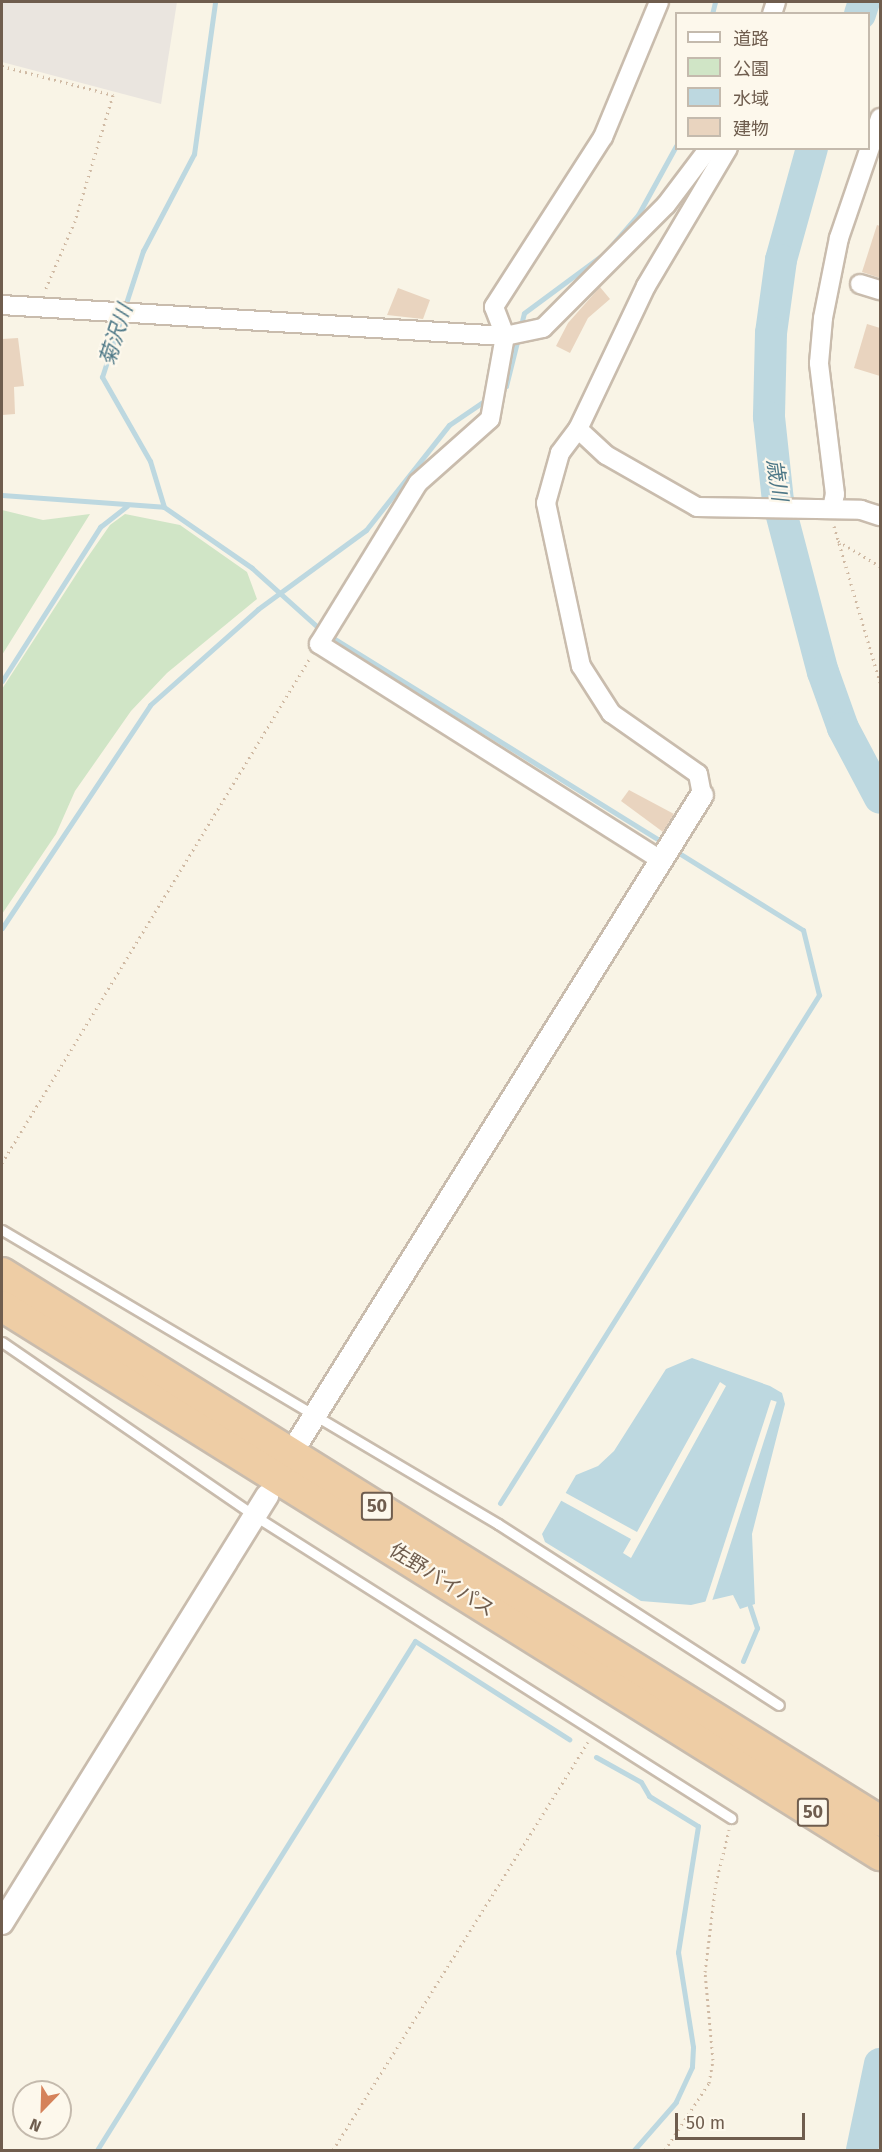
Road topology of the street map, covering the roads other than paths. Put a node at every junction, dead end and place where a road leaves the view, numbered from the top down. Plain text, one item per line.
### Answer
1 (659, 2) edge
2 (880, 118) edge
3 (870, 147) edge
4 (707, 150) edge
5 (727, 150) edge
6 (869, 150) edge
7 (860, 284) dead end
8 (880, 290) edge
9 (2, 305) edge
10 (515, 334) junction
11 (578, 429) junction
12 (832, 509) junction
13 (880, 516) edge
14 (702, 795) joint
15 (662, 861) junction
16 (2, 1230) edge
17 (2, 1273) edge
18 (2, 1306) edge
19 (2, 1342) edge
20 (316, 1415) junction
21 (300, 1439) dead end
22 (267, 1496) dead end
23 (255, 1516) junction
24 (779, 1705) dead end
25 (731, 1818) road end
26 (880, 1821) edge
27 (880, 1855) edge
28 (2, 1923) edge

1 - 10 street
2 - 3 street
4 - 10 street
5 - 11 street
6 - 12 street
7 - 8 street
9 - 10 street
10 - 15 street
11 - 12 street
11 - 14 street
12 - 13 street
14 - 15 street
15 - 20 street
16 - 20 lane
17 - 26 highway, 佐野バイパス / 50
18 - 27 highway, 佐野バイパス / 50
19 - 23 lane
20 - 21 street
20 - 24 lane
22 - 23 street
23 - 25 lane
23 - 28 street

